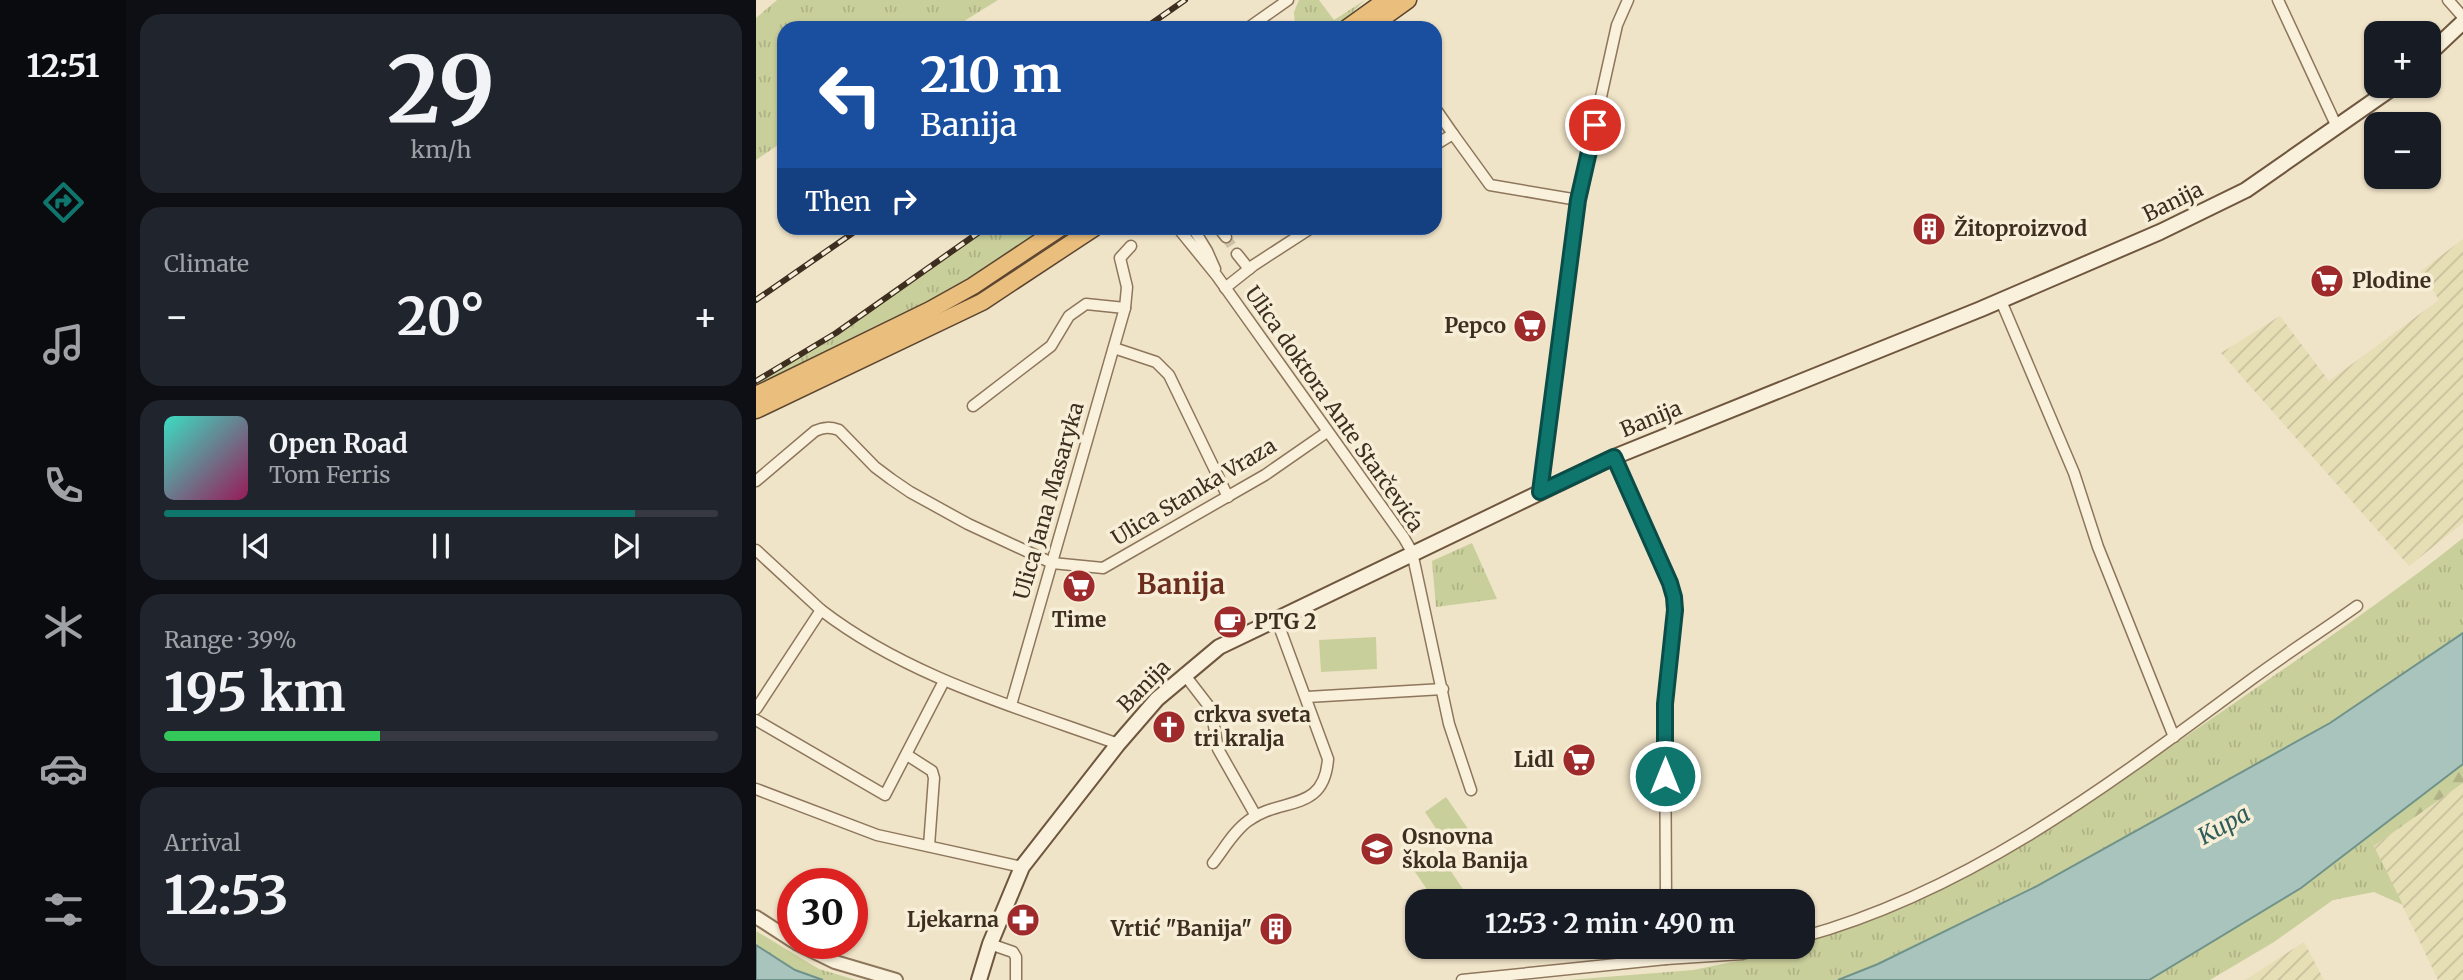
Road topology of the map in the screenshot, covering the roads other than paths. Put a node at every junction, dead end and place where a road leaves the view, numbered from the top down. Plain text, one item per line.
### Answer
1 (1289, 0) edge
2 (1386, 0) edge
3 (1408, 0) edge
4 (1628, 0) edge
5 (2278, 0) edge
6 (2448, 0) edge
7 (2463, 17) edge
8 (1258, 21) edge
9 (1357, 21) edge
10 (1379, 21) edge
11 (2463, 22) edge
12 (2441, 43) edge
13 (2378, 98) edge
14 (1442, 118) edge
15 (2337, 127) junction
16 (1453, 134) junction
17 (1442, 141) edge
18 (1578, 200) junction
19 (1049, 235) edge
20 (1083, 235) edge
21 (1184, 235) edge
22 (1198, 235) edge
23 (1300, 235) edge
24 (1131, 246) dead end
25 (1237, 254) tunnel mouth
26 (1249, 269) junction
27 (1217, 276) junction
28 (1225, 288) junction
29 (2001, 301) junction
30 (1125, 308) junction
31 (1114, 348) junction
32 (756, 396) edge
33 (973, 406) dead end
34 (756, 410) edge
35 (1327, 432) junction
36 (1614, 457) junction
37 (756, 481) edge
38 (1540, 492) junction
39 (1228, 497) junction
40 (756, 550) edge
41 (1412, 552) junction
42 (1052, 563) junction
43 (2357, 606) dead end
44 (821, 610) junction
45 (1276, 618) junction
46 (1184, 674) junction
47 (944, 681) junction
48 (1443, 689) junction
49 (1307, 697) junction
50 (1011, 705) junction
51 (756, 709) edge
52 (756, 720) edge
53 (2174, 737) junction
54 (1118, 744) junction
55 (907, 755) junction
56 (756, 789) edge
57 (1471, 790) dead end
58 (1256, 816) junction
59 (929, 846) junction
60 (1213, 863) dead end
61 (1022, 867) junction
62 (1666, 889) edge
63 (756, 916) edge
64 (777, 930) edge
65 (1815, 933) edge
66 (990, 944) junction
67 (829, 959) edge
68 (1667, 959) edge
69 (896, 980) edge
70 (979, 980) edge
71 (1016, 980) edge
72 (1462, 980) edge

1 - 8 street
2 - 9 highway
3 - 10 highway
4 - 18 street
5 - 15 street
6 - 7 street
11 - 12 main road
13 - 15 main road, Banija
14 - 16 street
15 - 29 main road, Banija
16 - 17 street
16 - 18 street
18 - 38 street
19 - 32 highway
20 - 34 highway
21 - 27 street, Ulica doktora Ante Starčevića
22 - 27 street, Ulica doktora Ante Starčevića
23 - 26 street
24 - 30 street, Ulica Jana Masaryka
25 - 26 street
26 - 28 street
27 - 28 street, Ulica doktora Ante Starčevića
28 - 35 street, Ulica doktora Ante Starčevića
29 - 36 main road, Banija
29 - 53 street
30 - 31 street, Ulica Jana Masaryka
30 - 33 street
31 - 39 street
31 - 42 street, Ulica Jana Masaryka
35 - 39 street, Ulica Stanka Vraza
35 - 41 street, Ulica doktora Ante Starčevića
36 - 38 main road, Banija
36 - 62 street
37 - 42 street, Ulica Stanka Vraza
38 - 41 main road, Banija
39 - 42 street, Ulica Stanka Vraza
40 - 44 street
41 - 45 main road, Banija
41 - 48 street, Ulica doktora Ante Starčevića
42 - 50 street, Ulica Jana Masaryka
43 - 53 street
44 - 47 street
44 - 51 street
45 - 46 main road, Banija
45 - 49 street
46 - 54 main road, Banija
46 - 58 street
47 - 50 street
47 - 55 street
48 - 49 street
48 - 57 street, Ulica doktora Ante Starčevića
49 - 58 street
50 - 54 street
52 - 55 street
53 - 65 street
54 - 61 main road, Banija
55 - 59 street
56 - 59 street
58 - 60 street
59 - 61 street
61 - 66 main road, Banija
63 - 64 street
66 - 70 main road, Banija
66 - 71 street
67 - 69 street
68 - 72 street

